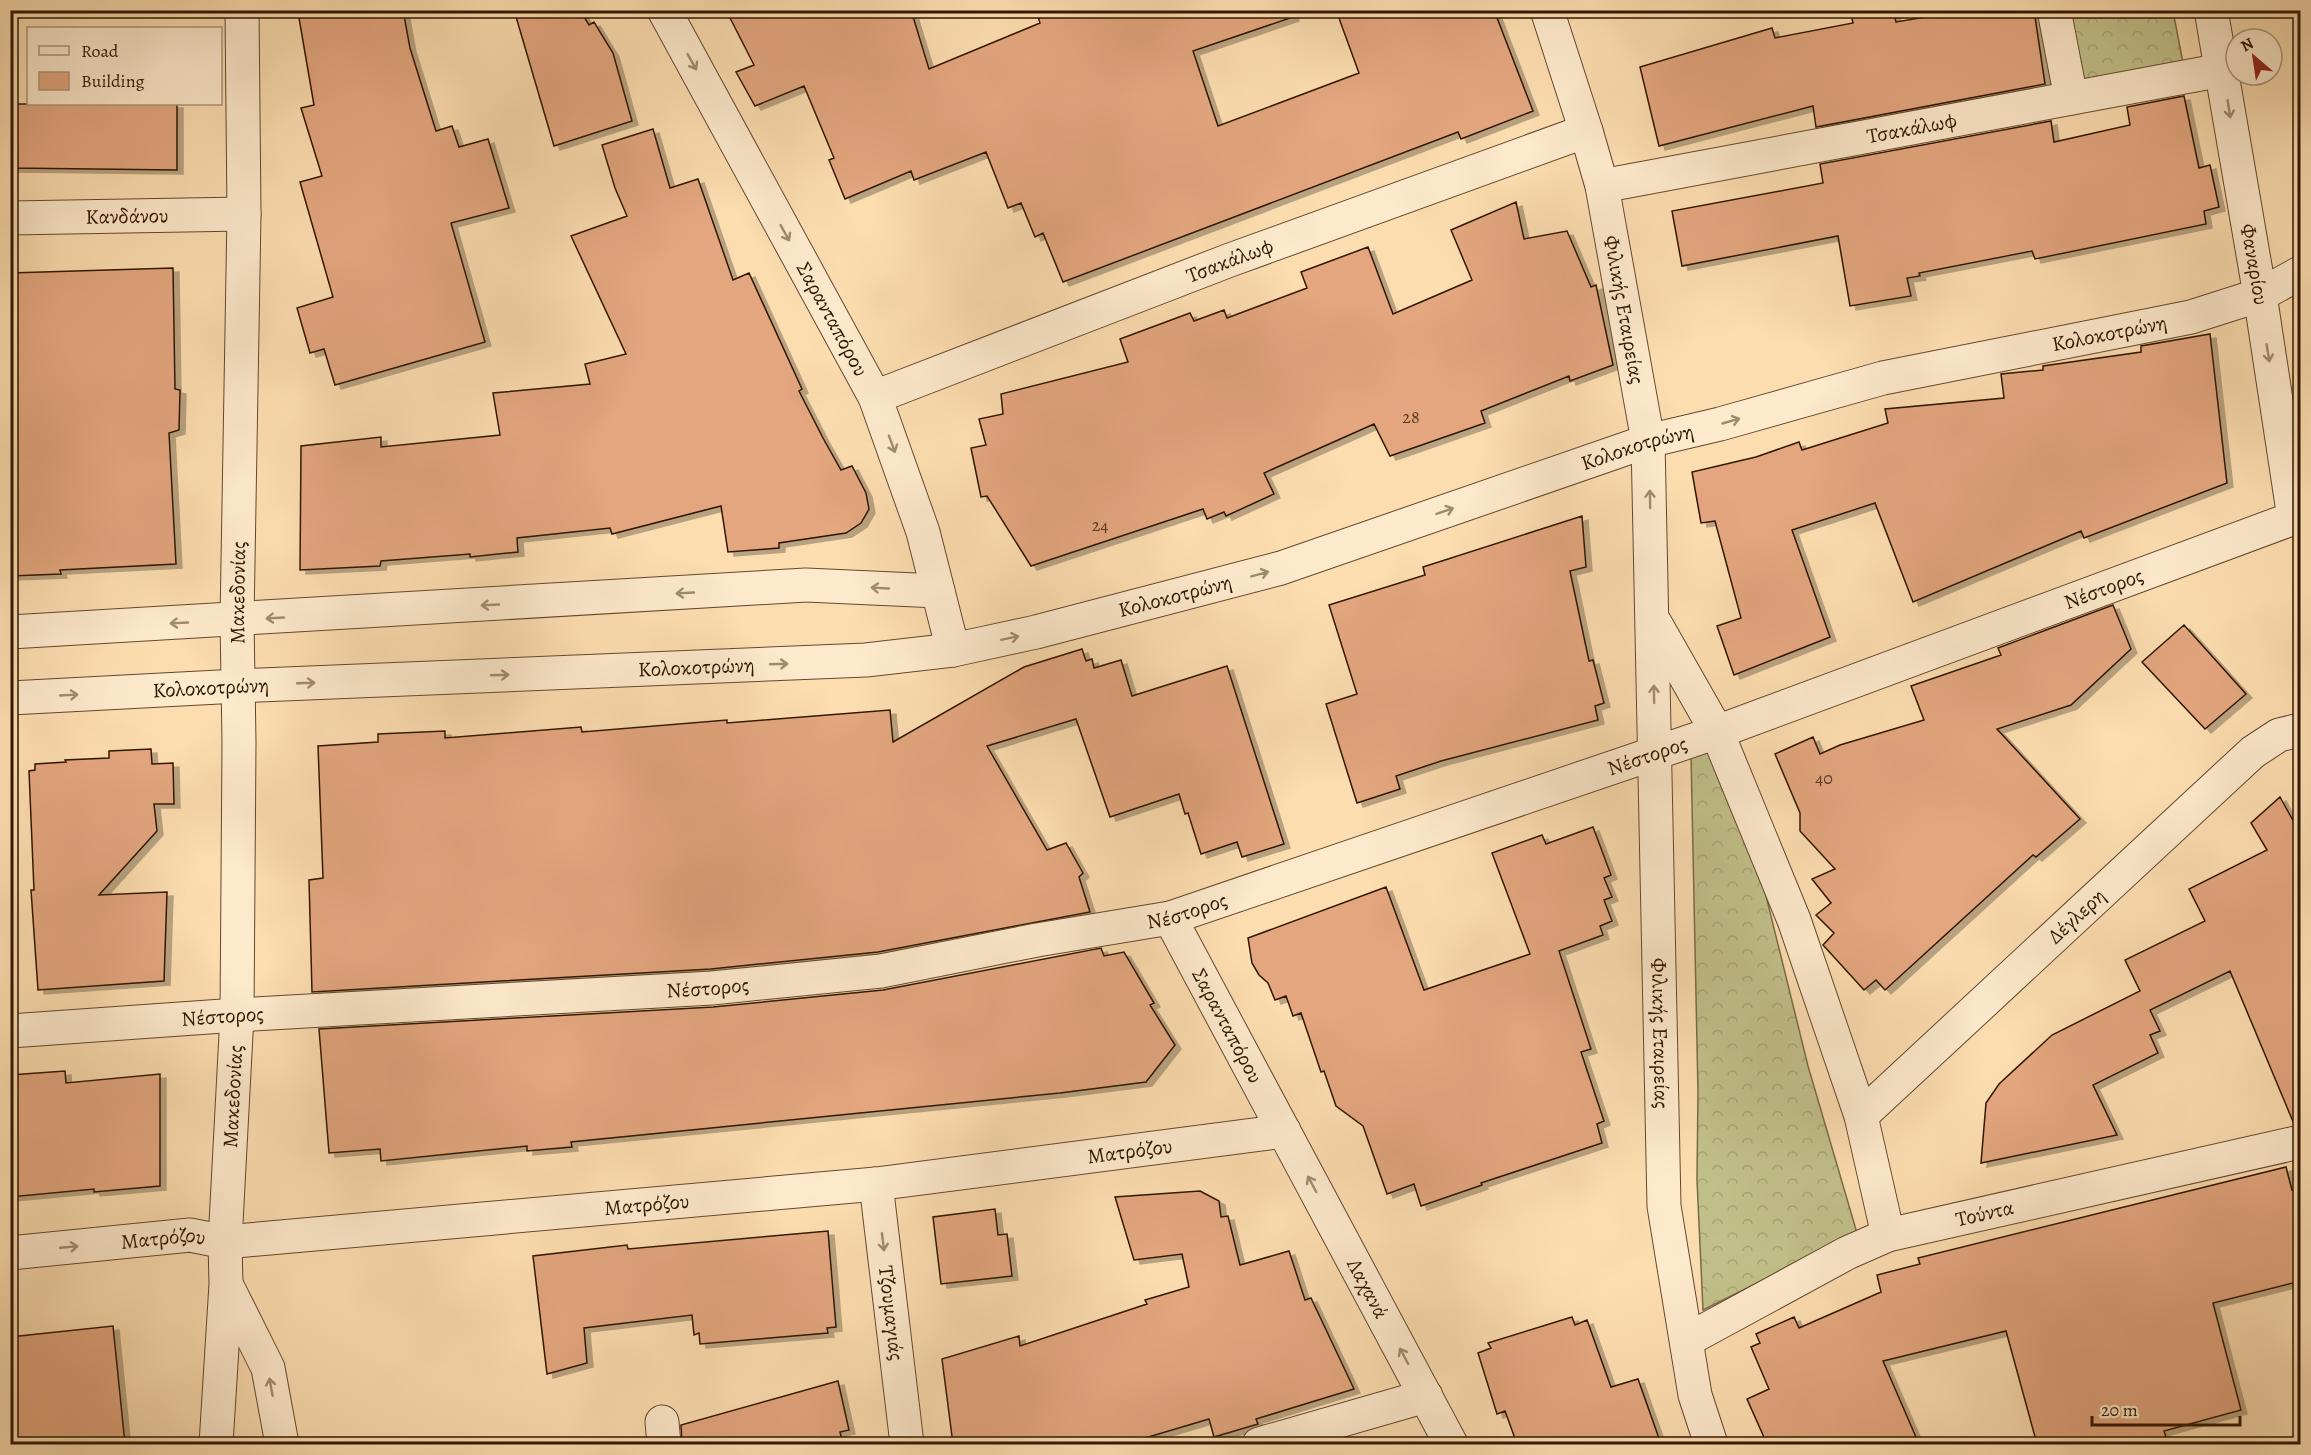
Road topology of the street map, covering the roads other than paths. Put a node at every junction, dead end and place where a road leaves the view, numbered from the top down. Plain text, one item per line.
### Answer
1 (242, 10) edge
2 (664, 10) edge
3 (1547, 10) edge
4 (2054, 10) edge
5 (2211, 10) edge
6 (2222, 70) junction
7 (2071, 98) junction
8 (1586, 130) junction
9 (1602, 186) junction
10 (244, 214) junction
11 (10, 218) edge
12 (2301, 273) edge
13 (2259, 296) junction
14 (875, 397) junction
15 (1648, 441) junction
16 (2297, 521) edge
17 (938, 591) junction
18 (1653, 619) junction
19 (237, 620) junction
20 (10, 632) edge
21 (953, 650) junction
22 (238, 686) junction
23 (10, 698) edge
24 (2301, 730) edge
25 (1717, 732) junction
26 (1656, 752) junction
27 (1170, 918) junction
28 (237, 1015) junction
29 (10, 1031) edge
30 (1861, 1116) junction
31 (1284, 1131) junction
32 (2301, 1142) edge
33 (876, 1184) junction
34 (1888, 1235) junction
35 (225, 1242) junction
36 (10, 1253) edge
37 (226, 1284) junction
38 (1687, 1340) junction
39 (1426, 1396) junction
40 (216, 1444) edge
41 (282, 1444) edge
42 (907, 1444) edge
43 (1259, 1444) edge
44 (1451, 1444) edge
45 (1711, 1444) edge

1 - 10 street, Μακεδονίας
2 -> 14 street, Σαρανταπόρου
3 - 8 street, Φιλικής Εταιρείας
4 - 7 street
5 - 6 street, Φαναρίου
6 - 7 street, Τσακάλωφ
6 -> 13 street, Φαναρίου
7 - 9 street, Τσακάλωφ
8 - 9 street, Φιλικής Εταιρείας
8 - 14 street, Τσακάλωφ
9 - 15 street, Φιλικής Εταιρείας
10 - 11 street, Κανδάνου
10 - 19 street, Μακεδονίας
12 - 13 street, Κολοκοτρώνη
15 -> 13 street, Κολοκοτρώνη
13 -> 16 street, Φαναρίου
14 -> 17 street, Σαρανταπόρου
18 -> 15 street, Φιλικής Εταιρείας
21 -> 15 street, Κολοκοτρώνη
16 - 25 street, Νέστορος
17 -> 19 street
17 - 21 street, Σαρανταπόρου
18 - 25 street, Φιλικής Εταιρείας
26 -> 18 street, Φιλικής Εταιρείας
19 -> 20 street
19 - 22 street, Μακεδονίας
22 -> 21 street, Κολοκοτρώνη
23 -> 22 street, Κολοκοτρώνη
22 - 28 street, Μακεδονίας
24 - 30 street, Δέγλερη
25 - 26 street, Νέστορος
25 - 30 street, Φιλικής Εταιρείας
26 - 27 street, Νέστορος
26 - 38 street, Φιλικής Εταιρείας
27 - 28 street, Νέστορος
27 - 31 street, Σαρανταπόρου
28 - 29 street, Νέστορος
28 - 35 street, Μακεδονίας
30 - 34 street, Φιλικής Εταιρείας
31 - 33 street, Ματρόζου
39 -> 31 street, Λαχανά
32 - 34 street, Τούντα
33 - 35 street, Ματρόζου
33 -> 42 street, Τζουμαγιάς
34 - 38 street, Τούντα
36 -> 35 street, Ματρόζου
35 - 37 street, Μακεδονίας
37 - 40 street, Μακεδονίας
41 -> 37 street, Μακεδονίας
38 - 45 street, Φιλικής Εταιρείας
39 - 43 street
39 - 44 street, Λαχανά

